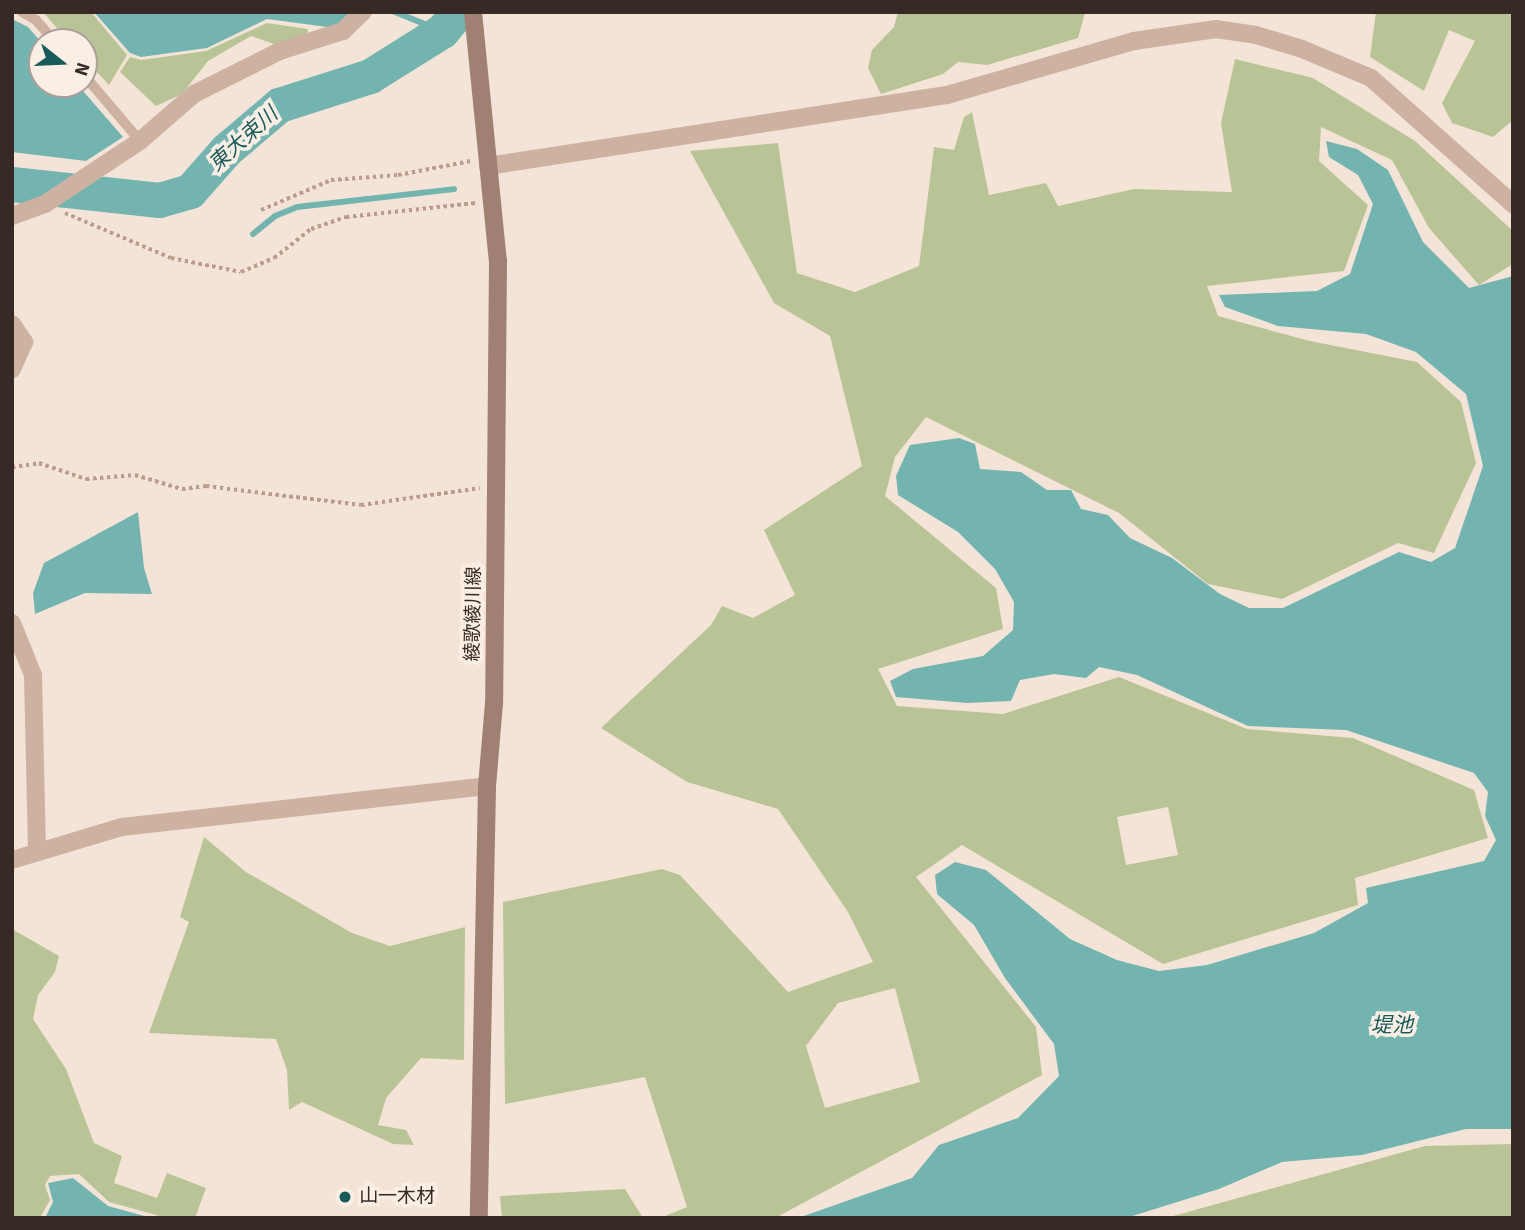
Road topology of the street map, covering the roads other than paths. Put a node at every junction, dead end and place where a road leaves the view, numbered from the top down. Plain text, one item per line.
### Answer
1 (22, 12) edge
2 (363, 12) edge
3 (474, 12) edge
4 (44, 28) edge
5 (98, 92) edge
6 (140, 141) junction
7 (488, 163) junction
8 (1513, 204) edge
9 (12, 216) edge
10 (12, 324) edge
11 (12, 369) edge
12 (12, 623) edge
13 (487, 786) junction
14 (37, 852) junction
15 (12, 860) edge
16 (479, 1218) edge

1 - 4 lane
2 - 6 street
3 - 7 main road, 綾歌綾川線
5 - 6 lane
6 - 9 street
7 - 8 street
7 - 13 main road, 綾歌綾川線
10 - 11 street
12 - 14 street
13 - 14 street
13 - 16 main road, 綾歌綾川線
14 - 15 street

